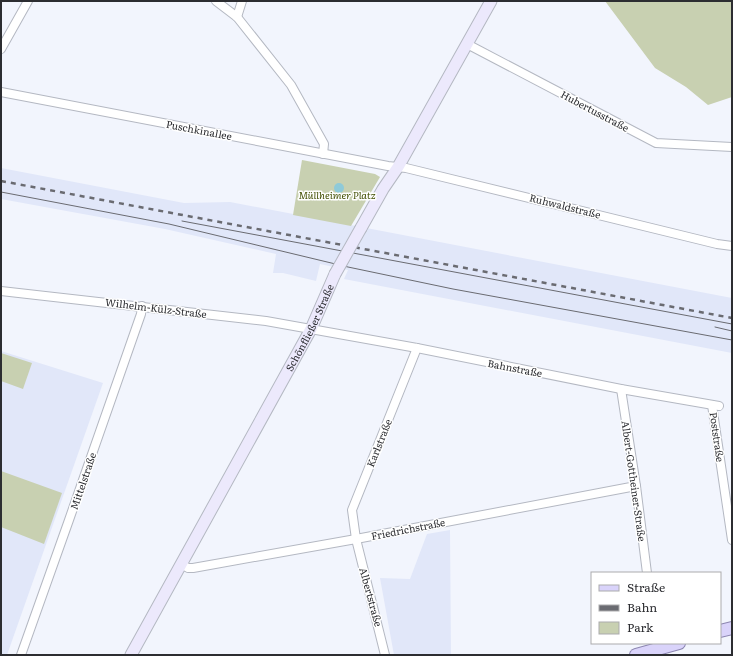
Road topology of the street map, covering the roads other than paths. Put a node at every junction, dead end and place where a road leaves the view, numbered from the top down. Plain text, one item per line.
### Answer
1 (28, 1) edge
2 (216, 1) edge
3 (242, 1) edge
4 (490, 1) edge
5 (237, 17) junction
6 (466, 44) junction
7 (1, 49) edge
8 (1, 92) edge
9 (732, 147) edge
10 (323, 154) junction
11 (398, 168) junction
12 (732, 246) edge
13 (1, 291) edge
14 (142, 306) junction
15 (311, 329) junction
16 (417, 348) junction
17 (621, 389) junction
18 (716, 406) joint
19 (636, 486) junction
20 (356, 539) junction
21 (732, 540) edge
22 (181, 564) junction
23 (647, 572) edge
24 (732, 628) edge
25 (721, 631) edge
26 (676, 644) edge
27 (658, 649) edge
28 (21, 655) edge
29 (132, 655) edge
30 (385, 655) edge
31 (636, 655) edge

1 - 7 street
2 - 5 street
3 - 5 street
4 - 6 main road, Schönfließer Straße
5 - 10 street
6 - 9 street, Hubertusstraße
6 - 11 main road, Schönfließer Straße
8 - 10 street, Puschkinallee
10 - 11 street, Puschkinallee
11 - 12 street, Ruhwaldstraße
11 - 15 main road, Schönfließer Straße, bridge
13 - 14 street, Wilhelm-Külz-Straße
14 - 15 street, Wilhelm-Külz-Straße
14 - 28 street, Mittelstraße
15 - 16 street, Bahnstraße
15 - 22 main road, Schönfließer Straße
16 - 17 street, Bahnstraße
16 - 20 street, Karlstraße
17 - 18 street, Bahnstraße
17 - 19 street, Albert-Gottheiner-Straße
18 - 21 street, Poststraße
19 - 20 street, Friedrichstraße
19 - 23 street, Albert-Gottheiner-Straße
20 - 22 street, Friedrichstraße
20 - 30 street, Albertstraße
22 - 29 main road, Schönfließer Straße
24 - 25 main road
26 - 27 main road
27 - 31 main road

